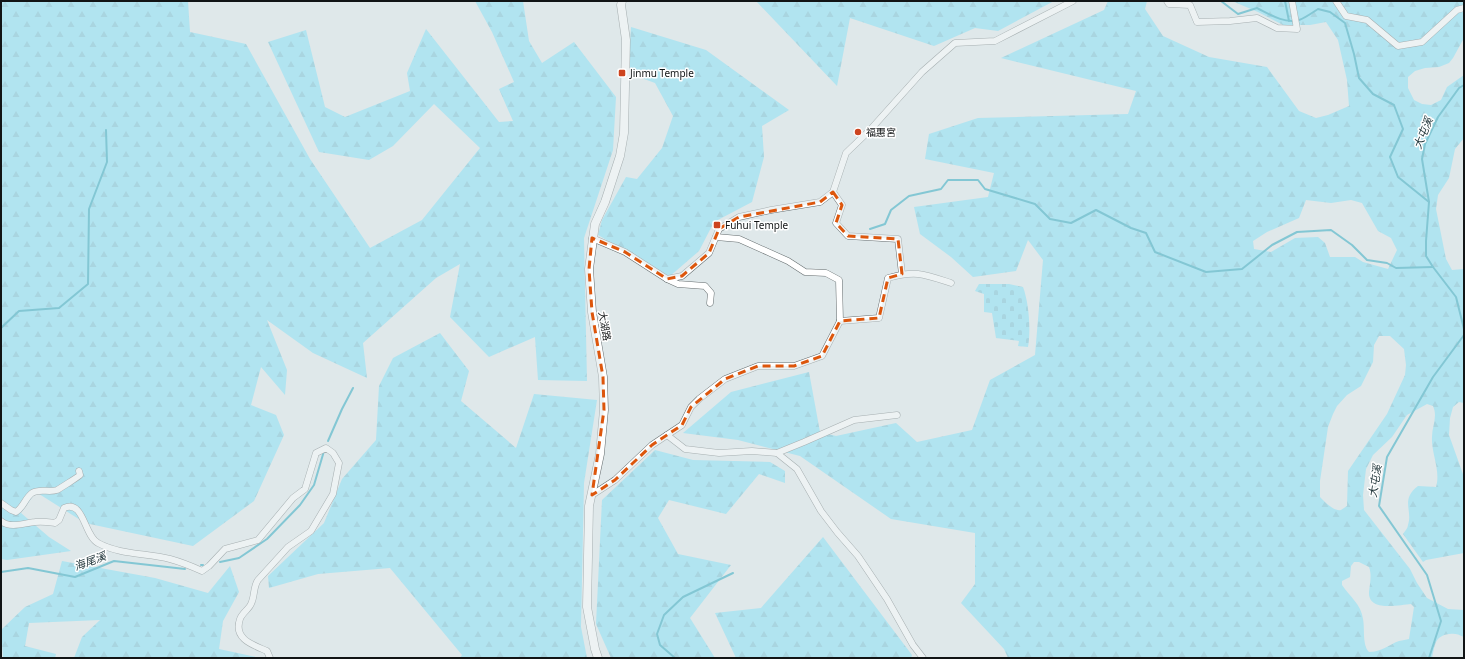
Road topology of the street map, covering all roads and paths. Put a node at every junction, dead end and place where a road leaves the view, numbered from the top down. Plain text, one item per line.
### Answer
1 (622, 1) edge
2 (1073, 1) edge
3 (1167, 1) edge
4 (1292, 1) edge
5 (1336, 1) edge
6 (1464, 8) edge
7 (833, 192) junction
8 (716, 237) junction
9 (592, 238) junction
10 (902, 274) junction
11 (667, 279) junction
12 (951, 284) dead end
13 (710, 303) dead end
14 (840, 321) junction
15 (897, 415) dead end
16 (667, 435) junction
17 (777, 453) junction
18 (79, 471) dead end
19 (592, 495) junction
20 (1, 503) edge
21 (1, 521) edge
22 (270, 658) edge
23 (598, 658) edge
24 (923, 658) edge

1 - 9 street, 大湖路
2 - 7 street
3 - 4 street
5 - 6 street
7 - 8 street
7 - 10 street
8 - 11 street
8 - 14 street
9 - 11 street
9 - 19 street, 大湖路
10 - 12 street
10 - 14 street
11 - 13 street
14 - 16 street
15 - 17 street
16 - 17 street
16 - 19 street
17 - 24 street
18 - 20 street
19 - 23 street, 大湖路
21 - 22 street

